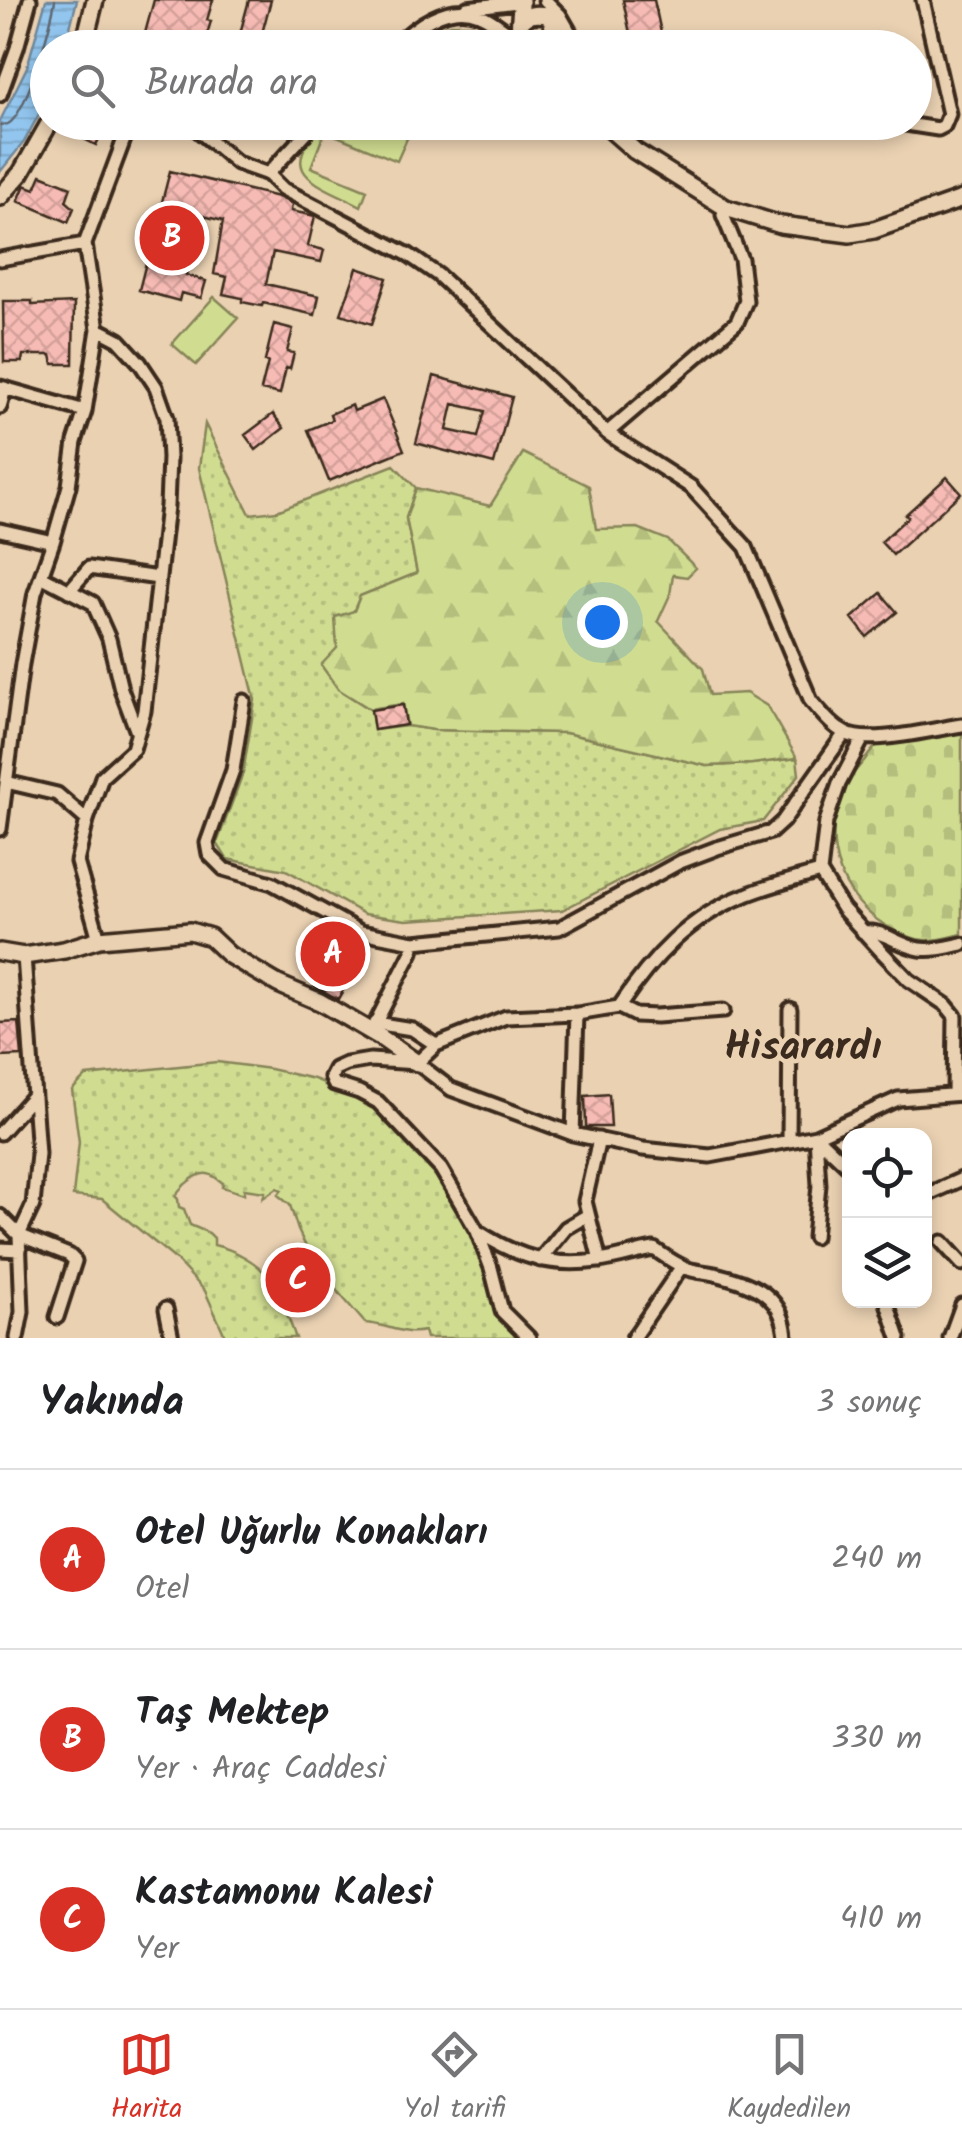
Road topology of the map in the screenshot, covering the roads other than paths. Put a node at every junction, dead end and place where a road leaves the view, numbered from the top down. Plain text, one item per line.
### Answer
1 (30, 0) edge
2 (95, 0) edge
3 (923, 0) edge
4 (546, 5) edge
5 (462, 9) junction
6 (521, 10) edge
7 (88, 30) edge
8 (411, 30) edge
9 (503, 30) edge
10 (553, 30) edge
11 (569, 30) edge
12 (930, 30) edge
13 (932, 39) edge
14 (0, 95) edge
15 (932, 127) edge
16 (40, 140) edge
17 (124, 140) edge
18 (209, 140) edge
19 (299, 140) edge
20 (622, 140) edge
21 (268, 174) junction
22 (0, 197) edge
23 (962, 199) edge
24 (726, 208) junction
25 (85, 244) junction
26 (0, 258) edge
27 (98, 329) junction
28 (3, 387) edge
29 (0, 407) edge
30 (85, 412) junction
31 (607, 433) junction
32 (0, 530) edge
33 (53, 542) junction
34 (41, 576) junction
35 (158, 578) junction
36 (69, 590) junction
37 (244, 701) dead end
38 (0, 705) edge
39 (16, 710) junction
40 (962, 726) edge
41 (138, 734) junction
42 (845, 734) junction
43 (862, 740) junction
44 (6, 782) junction
45 (87, 820) junction
46 (0, 829) edge
47 (820, 872) junction
48 (864, 932) junction
49 (98, 939) junction
50 (414, 942) junction
51 (962, 944) edge
52 (11, 954) edge
53 (0, 969) edge
54 (619, 1007) junction
55 (790, 1009) dead end
56 (722, 1011) dead end
57 (576, 1014) junction
58 (373, 1028) junction
59 (436, 1046) junction
60 (417, 1063) junction
61 (958, 1094) edge
62 (34, 1096) junction
63 (0, 1134) edge
64 (573, 1134) junction
65 (816, 1136) junction
66 (598, 1139) junction
67 (789, 1141) junction
68 (842, 1160) edge
69 (962, 1179) edge
70 (932, 1192) edge
71 (588, 1215) junction
72 (0, 1216) edge
73 (476, 1231) junction
74 (20, 1235) junction
75 (814, 1238) dead end
76 (942, 1242) dead end
77 (0, 1249) edge
78 (20, 1250) junction
79 (540, 1260) junction
80 (600, 1261) junction
81 (962, 1264) edge
82 (682, 1266) junction
83 (962, 1305) edge
84 (889, 1308) edge
85 (166, 1309) dead end
86 (58, 1317) dead end
87 (18, 1338) edge
88 (172, 1338) edge
89 (529, 1338) edge
90 (632, 1338) edge
91 (786, 1338) edge
92 (899, 1338) edge
93 (950, 1338) edge

1 - 14 street
2 - 7 main road
3 - 12 street
4 - 6 main road
4 - 10 main road
4 - 11 street
5 - 6 street
5 - 8 street
5 - 9 street
13 - 15 street
16 - 22 main road
17 - 25 street
18 - 21 street
19 - 21 street
20 - 24 main road
21 - 31 street
23 - 24 main road
24 - 31 street
25 - 26 street
25 - 27 street
27 - 30 street
27 - 35 street
28 - 29 street
28 - 30 street
30 - 33 street
31 - 42 street
32 - 33 street
33 - 34 street
34 - 36 street
34 - 39 street
35 - 36 street
35 - 41 street
36 - 41 street
37 - 50 street
38 - 39 street
39 - 44 street
40 - 43 street
41 - 45 street
42 - 43 street
42 - 50 street
43 - 47 street
44 - 45 street
44 - 46 street
45 - 49 street
47 - 48 street
47 - 54 street
48 - 51 street
48 - 61 street
49 - 52 main road
49 - 58 main road
50 - 58 street
52 - 53 street
52 - 62 street
54 - 56 street
54 - 57 street
55 - 67 street
57 - 59 street
57 - 64 street
58 - 59 street
58 - 60 main road
59 - 60 street
60 - 64 street
60 - 73 street
61 - 65 street
62 - 63 street
62 - 74 street
64 - 66 street
65 - 67 street
65 - 68 street
65 - 75 street
66 - 67 street
66 - 71 street
69 - 70 street
71 - 79 street
71 - 80 street
72 - 74 street
73 - 79 street
73 - 89 street
74 - 78 street
74 - 86 street
76 - 81 street
77 - 78 street
78 - 87 street
79 - 80 street
80 - 82 street
82 - 90 street
82 - 91 street
83 - 93 street
84 - 92 street
85 - 88 street

